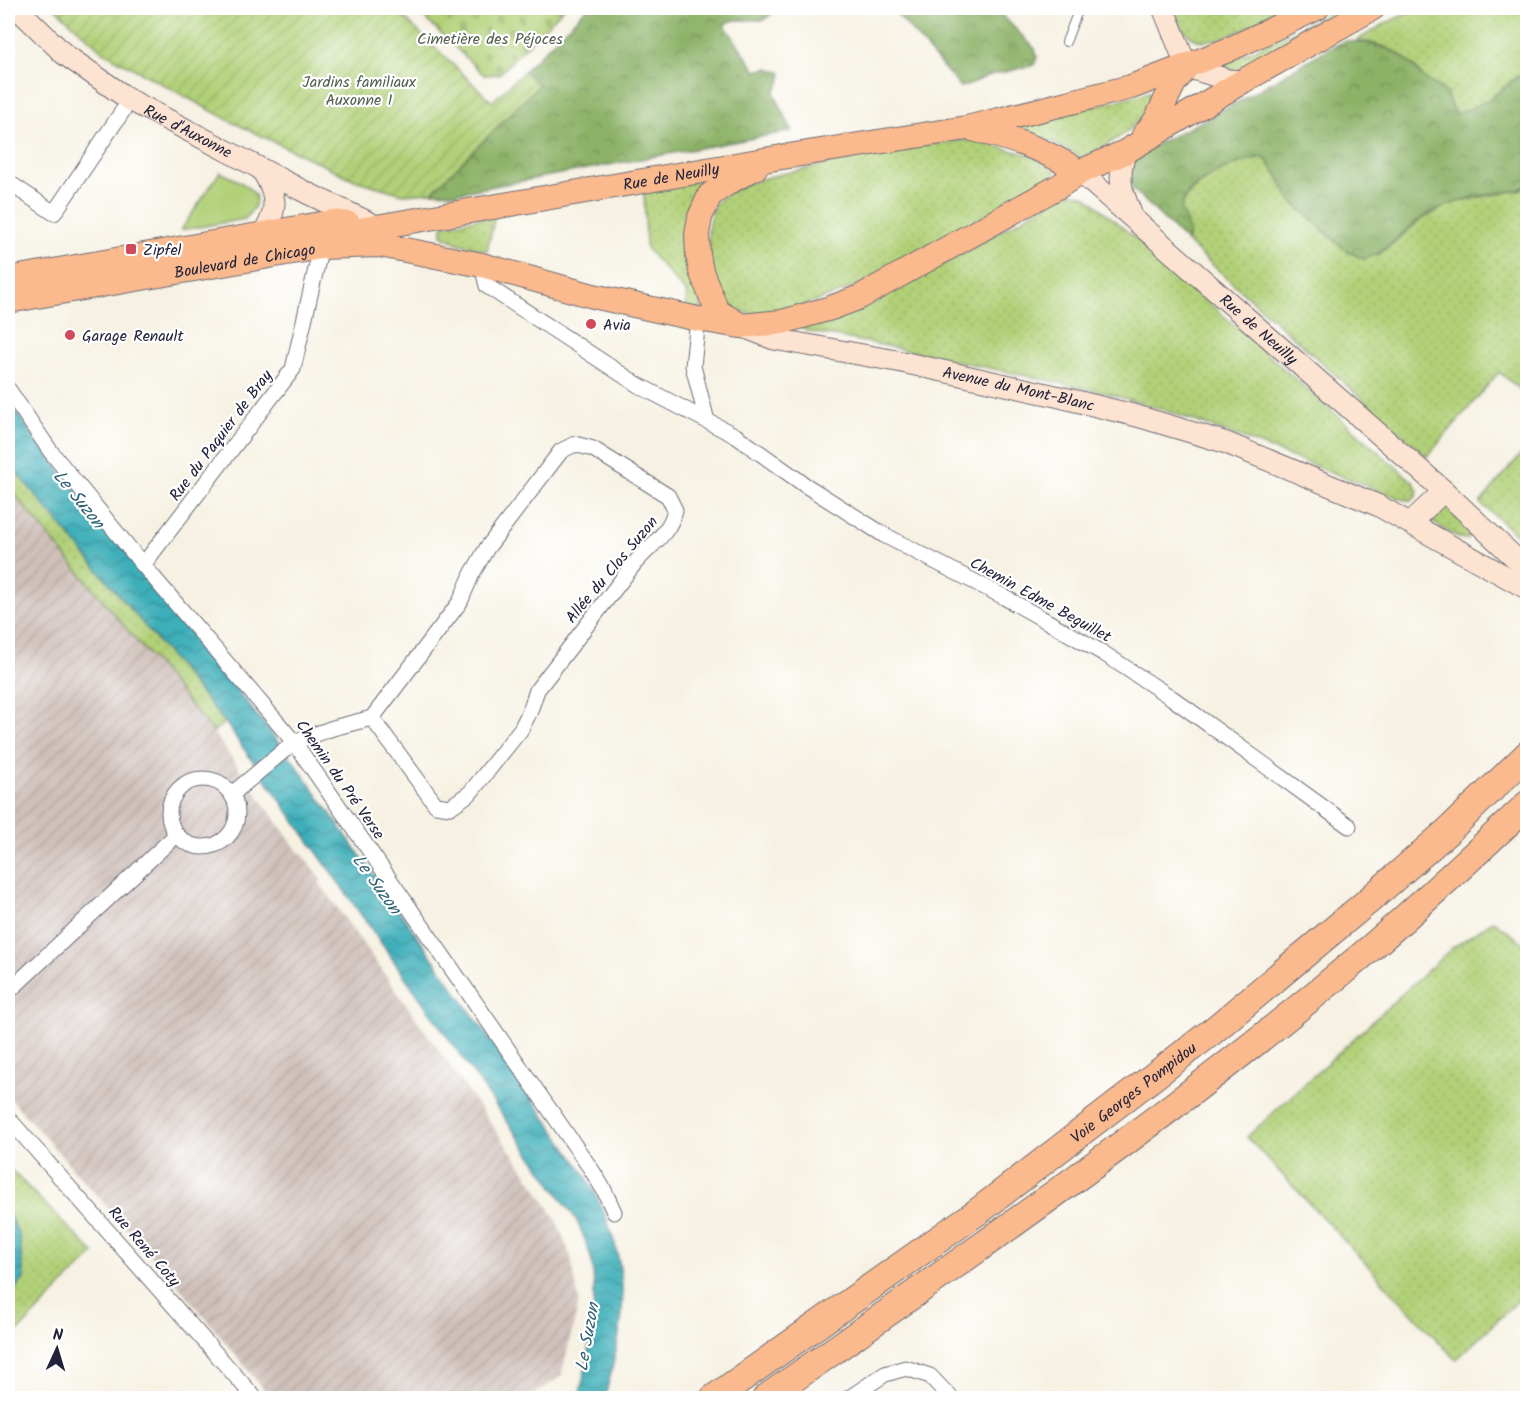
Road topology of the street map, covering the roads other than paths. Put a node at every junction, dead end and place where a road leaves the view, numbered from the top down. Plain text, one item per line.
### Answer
1 (17, 8) edge
2 (1079, 8) edge
3 (1163, 8) edge
4 (1317, 8) edge
5 (1373, 8) edge
6 (1066, 42) dead end
7 (1187, 67) junction
8 (1243, 81) junction
9 (130, 100) junction
10 (967, 128) junction
11 (1132, 146) junction
12 (776, 158) junction
13 (261, 169) junction
14 (1080, 172) junction
15 (8, 182) edge
16 (1134, 219) junction
17 (376, 226) junction
18 (263, 234) junction
19 (321, 247) junction
20 (237, 261) junction
21 (482, 265) junction
22 (8, 279) edge
23 (8, 301) edge
24 (698, 319) junction
25 (740, 326) junction
26 (8, 389) edge
27 (707, 421) junction
28 (1444, 491) junction
29 (1410, 523) junction
30 (143, 565) junction
31 (1527, 570) edge
32 (1527, 589) edge
33 (372, 718) junction
34 (294, 742) junction
35 (1527, 754) edge
36 (232, 794) junction
37 (1527, 804) edge
38 (1348, 826) dead end
39 (177, 835) junction
40 (8, 992) edge
41 (8, 1118) edge
42 (614, 1212) dead end
43 (255, 1398) edge
44 (714, 1398) edge
45 (766, 1398) edge
46 (849, 1398) edge
47 (951, 1398) edge

1 - 9 main road, Rue d'Auxonne
2 - 6 lane
3 - 7 main road
4 - 7 main road, Rue de Neuilly
5 - 8 main road
7 - 8 main road
7 - 10 main road, Rue de Neuilly
7 - 11 main road
8 - 11 main road
9 - 13 main road, Rue d'Auxonne
9 - 15 street
10 - 12 main road, Rue de Neuilly
10 - 14 main road, Rue de Neuilly
11 - 14 main road
11 - 16 main road
12 - 17 main road, Rue de Neuilly
12 - 25 main road
13 - 17 main road, Rue d'Auxonne
13 - 18 main road
14 - 16 main road, Rue de Neuilly
14 - 25 main road
16 - 28 main road, Rue de Neuilly
17 - 18 main road, Boulevard de Chicago
17 - 20 main road
17 - 21 main road
18 - 22 main road, Boulevard de Chicago
19 - 20 main road, Boulevard de Chicago
19 - 21 main road, Boulevard de Chicago
19 - 30 street, Rue du Paquier de Bray
20 - 23 main road, Boulevard de Chicago
21 - 24 main road, Avenue du Mont-Blanc
21 - 27 street, Chemin Edme Beguillet
24 - 25 main road, Avenue du Mont-Blanc
24 - 27 street
25 - 29 main road, Avenue du Mont-Blanc
26 - 30 street, Chemin du Pré Verse
27 - 38 street, Chemin Edme Beguillet
28 - 29 main road
28 - 31 main road, Rue de Neuilly
29 - 32 main road, Avenue du Mont-Blanc
30 - 34 street, Chemin du Pré Verse
33 - 33 street, Allée du Clos Suzon
33 - 34 street
34 - 36 street
34 - 42 street, Chemin du Pré Verse
35 - 44 highway, Voie Georges Pompidou
36 - 39 street
36 - 39 street
37 - 45 highway, Voie Georges Pompidou
39 - 40 street
41 - 43 street, Rue René Coty
46 - 47 street

